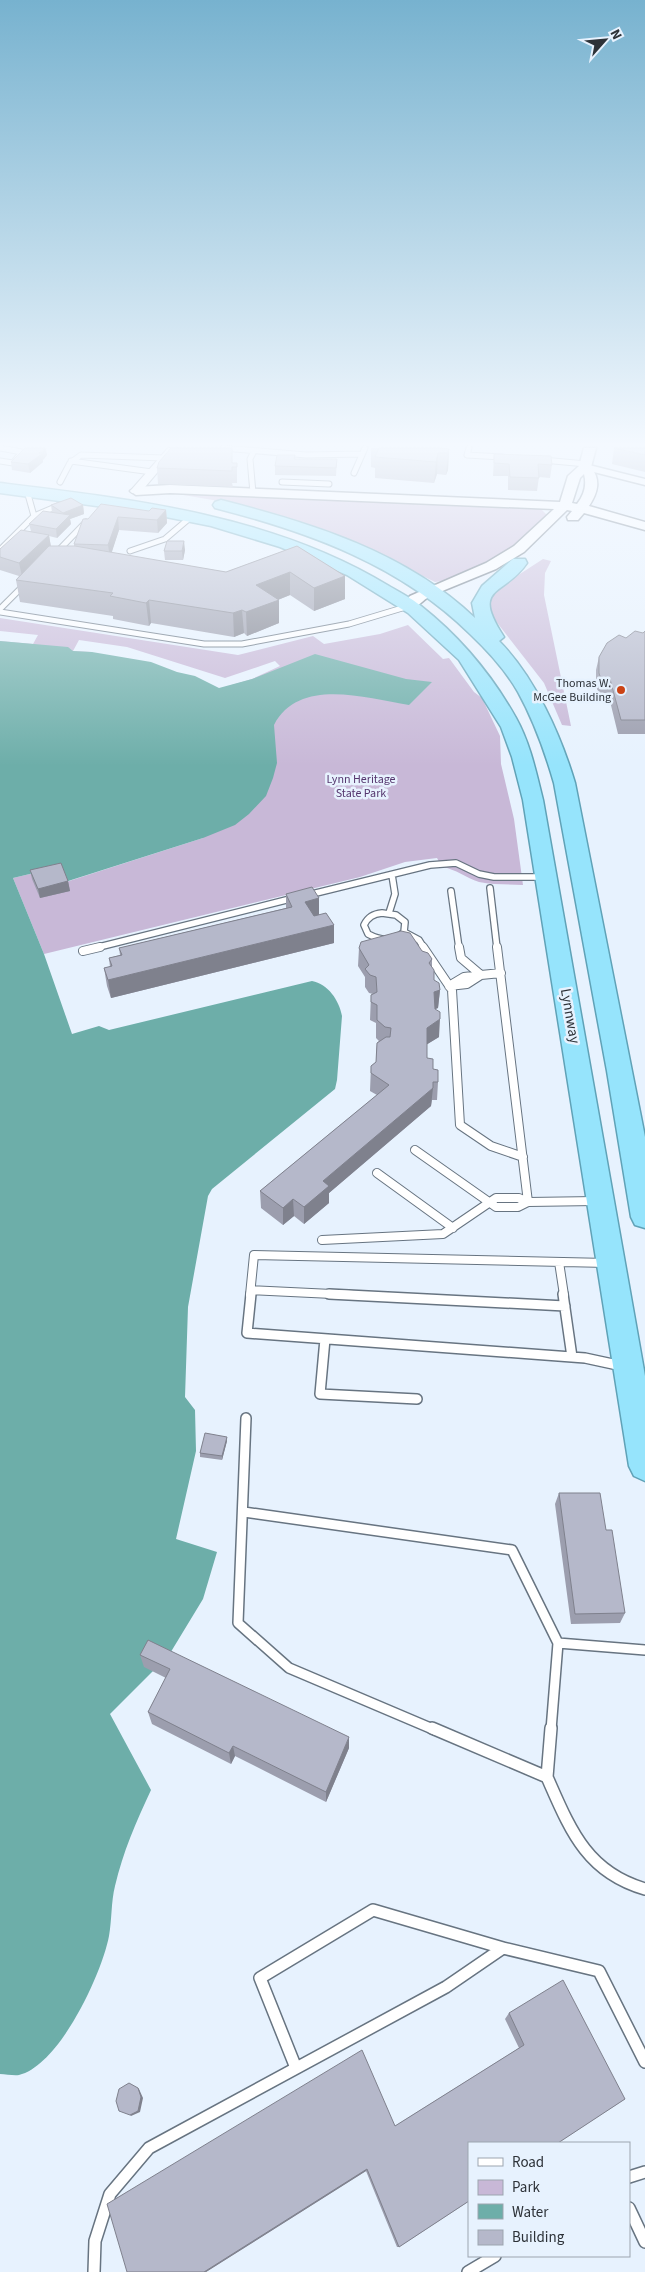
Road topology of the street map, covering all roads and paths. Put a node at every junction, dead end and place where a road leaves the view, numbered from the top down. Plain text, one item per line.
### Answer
1 (54, 554) edge
2 (314, 554) edge
3 (368, 554) edge
4 (509, 554) edge
5 (531, 554) edge
6 (48, 560) edge
7 (519, 563) junction
8 (27, 581) edge
9 (444, 591) junction
10 (408, 606) junction
11 (0, 610) edge
12 (518, 676) junction
13 (392, 875) junction
14 (547, 877) junction
15 (490, 888) dead end
16 (451, 891) dead end
17 (389, 913) junction
18 (404, 932) junction
19 (83, 951) dead end
20 (501, 973) junction
21 (481, 975) junction
22 (450, 986) junction
23 (415, 1150) dead end
24 (523, 1157) junction
25 (641, 1169) edge
26 (377, 1173) dead end
27 (601, 1200) junction
28 (528, 1202) junction
29 (490, 1203) junction
30 (645, 1217) edge
31 (454, 1228) junction
32 (322, 1240) dead end
33 (559, 1262) junction
34 (611, 1263) junction
35 (251, 1290) junction
36 (565, 1306) junction
37 (325, 1339) junction
38 (572, 1357) junction
39 (628, 1367) junction
40 (417, 1400) dead end
41 (246, 1418) dead end
42 (645, 1466) edge
43 (244, 1512) junction
44 (558, 1643) junction
45 (645, 1650) edge
46 (547, 1777) junction
47 (645, 1889) edge
48 (503, 1948) junction
49 (645, 2062) edge
50 (296, 2068) junction
51 (645, 2172) edge
52 (630, 2177) edge
53 (630, 2210) edge
54 (645, 2242) edge
55 (492, 2257) edge
56 (94, 2272) edge
57 (468, 2272) edge

1 - 6 lane
2 - 10 highway, Lynnway
3 - 9 highway
4 - 9 main road
5 - 7 main road
7 - 9 main road
7 - 12 highway
8 - 11 lane
9 - 10 main road
9 - 12 highway
10 - 11 lane
10 - 14 highway, Lynnway
12 - 25 highway
13 - 14 lane
13 - 17 lane
13 - 19 lane
14 - 27 highway, Lynnway
15 - 20 lane
16 - 21 lane
17 - 18 lane
17 - 18 lane
18 - 22 lane
20 - 21 lane
20 - 24 lane
21 - 22 lane
22 - 24 lane
23 - 29 lane
24 - 28 lane
25 - 30 highway
26 - 31 lane
27 - 28 lane
27 - 34 highway, Lynnway
28 - 29 lane
29 - 31 lane
31 - 32 lane
33 - 34 lane
33 - 35 lane
33 - 36 lane
34 - 39 highway, Lynnway
35 - 36 lane
35 - 37 lane
36 - 38 lane
37 - 38 lane
37 - 40 lane
38 - 39 lane
39 - 42 highway, Lynnway
41 - 43 lane
43 - 44 lane
43 - 46 lane
44 - 45 lane
44 - 46 lane
46 - 47 lane
48 - 49 lane
48 - 50 lane
48 - 50 lane
50 - 56 lane
51 - 52 lane
53 - 54 lane
55 - 57 lane

